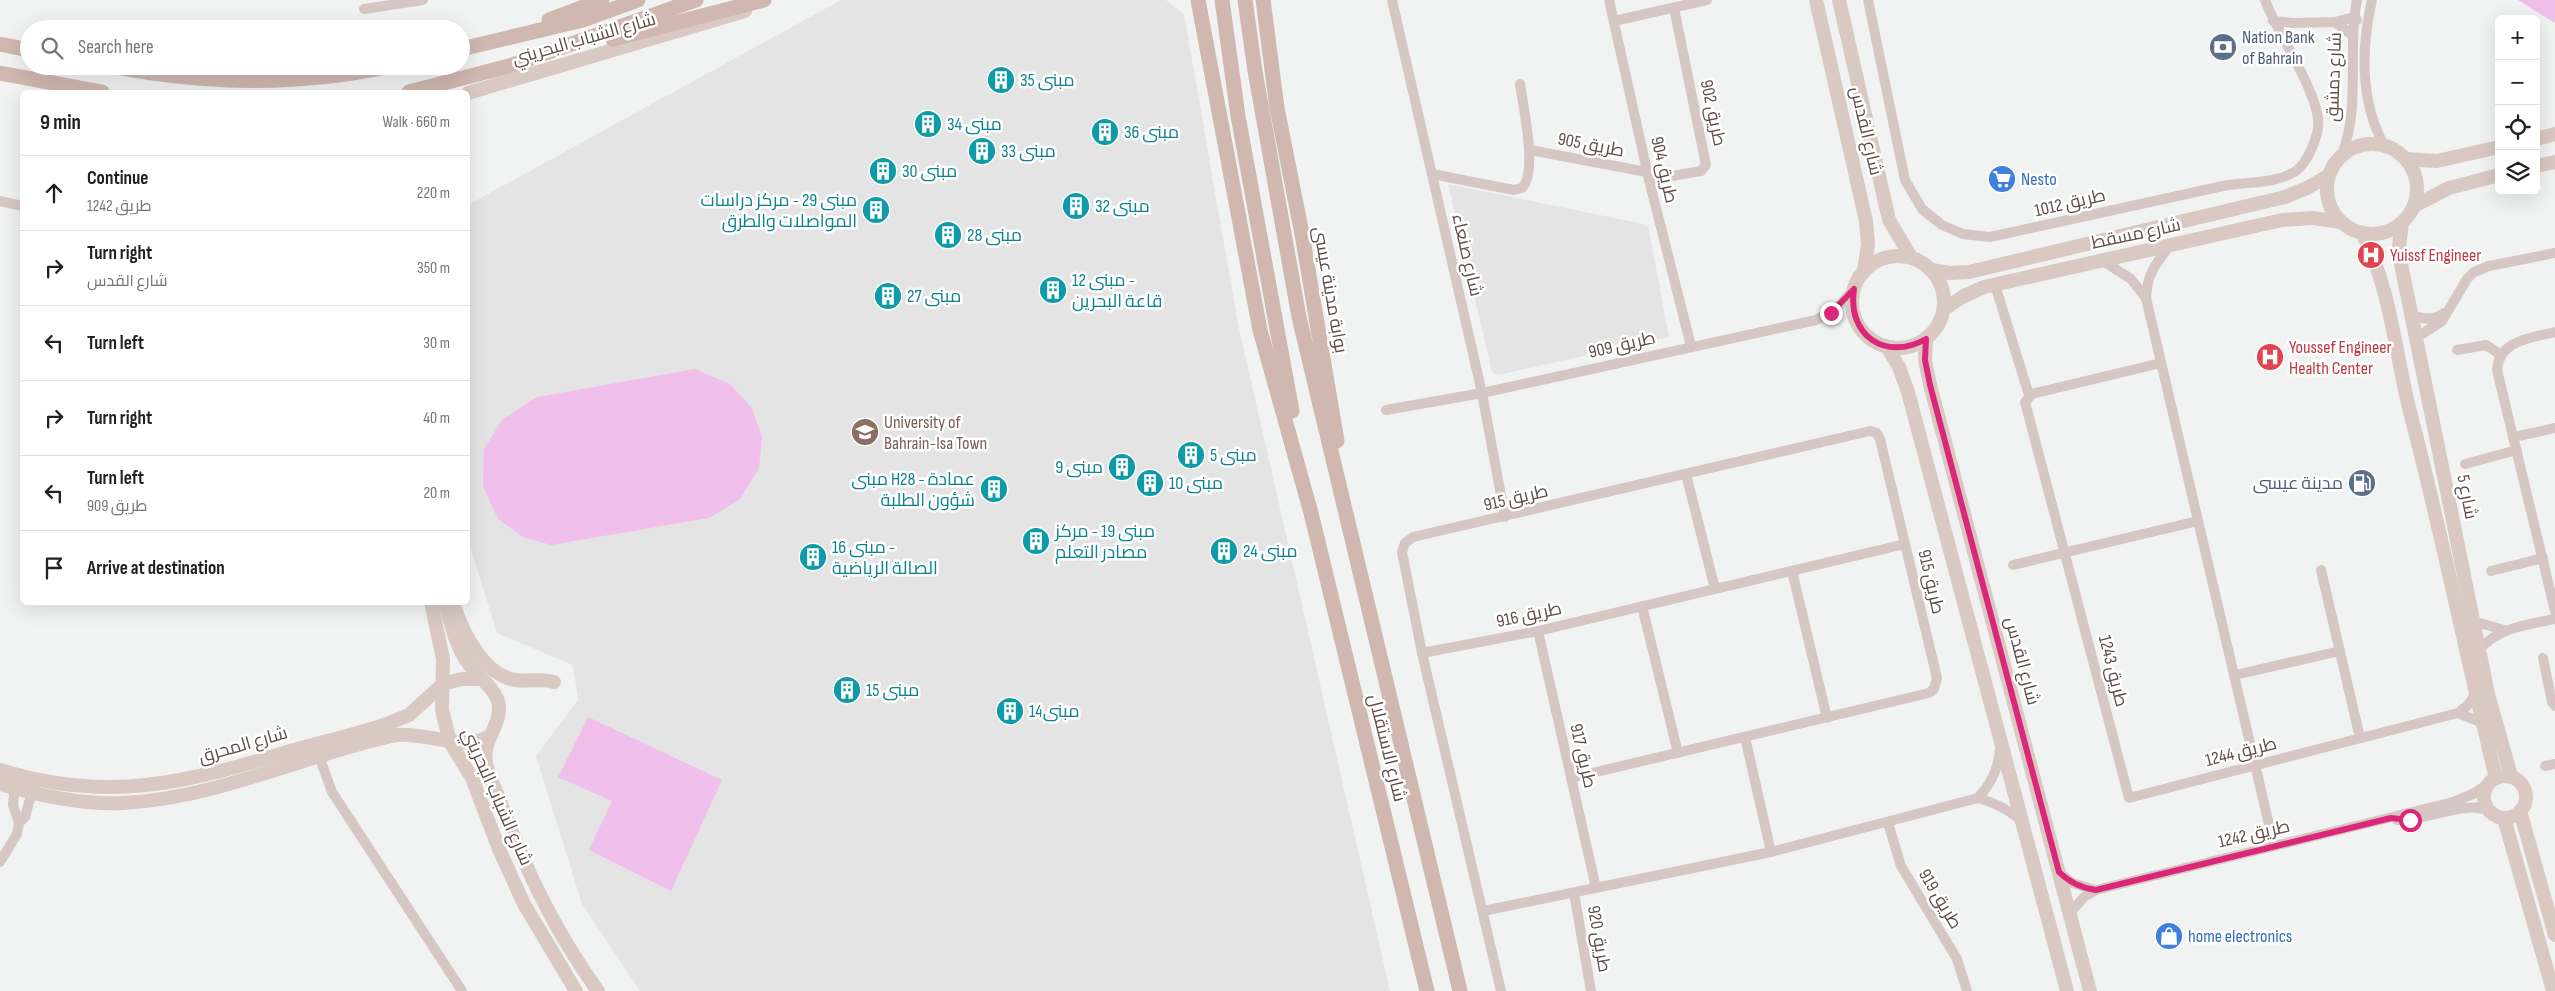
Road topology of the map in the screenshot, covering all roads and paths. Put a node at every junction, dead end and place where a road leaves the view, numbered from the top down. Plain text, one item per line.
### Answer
1 (423, 0) edge
2 (602, 0) edge
3 (638, 0) edge
4 (696, 0) edge
5 (764, 0) edge
6 (768, 0) edge
7 (1222, 0) edge
8 (1245, 0) edge
9 (1263, 0) edge
10 (1392, 0) edge
11 (1609, 0) edge
12 (1656, 0) edge
13 (1707, 0) edge
14 (1816, 0) edge
15 (1839, 0) edge
16 (1868, 0) edge
17 (2265, 0) edge
18 (2357, 0) edge
19 (2372, 0) edge
20 (1197, 2) edge
21 (1674, 8) junction
22 (364, 9) dead end
23 (1656, 12) junction
24 (2354, 17) junction
25 (1614, 21) junction
26 (2273, 21) junction
27 (2335, 22) junction
28 (2293, 24) junction
29 (2280, 35) junction
30 (2352, 35) junction
31 (484, 43) junction
32 (0, 44) edge
33 (2366, 44) junction
34 (470, 47) edge
35 (20, 48) edge
36 (553, 52) junction
37 (0, 73) edge
38 (158, 75) edge
39 (327, 75) edge
40 (1520, 84) dead end
41 (91, 90) edge
42 (416, 90) edge
43 (470, 92) edge
44 (2555, 134) edge
45 (2540, 137) edge
46 (2384, 145) junction
47 (2495, 148) edge
48 (1530, 150) junction
49 (2342, 154) junction
50 (2406, 159) junction
51 (2555, 162) edge
52 (2540, 165) edge
53 (1432, 174) junction
54 (1648, 176) junction
55 (2328, 176) junction
56 (2495, 176) edge
57 (0, 201) edge
58 (20, 206) edge
59 (2414, 206) junction
60 (2341, 222) junction
61 (2402, 223) junction
62 (2362, 233) junction
63 (2169, 247) junction
64 (2555, 252) edge
65 (1911, 257) junction
66 (2102, 261) junction
67 (1932, 270) junction
68 (1864, 271) junction
69 (1995, 285) junction
70 (1854, 289) junction
71 (2384, 289) junction
72 (2146, 298) junction
73 (2450, 308) junction
74 (1944, 309) junction
75 (2411, 314) junction
76 (2555, 332) edge
77 (2416, 338) junction
78 (1926, 339) junction
79 (1691, 346) junction
80 (1887, 347) junction
81 (2457, 350) dead end
82 (2501, 354) junction
83 (2161, 363) junction
84 (1482, 393) junction
85 (2029, 395) junction
86 (1386, 410) dead end
87 (2555, 428) edge
88 (2514, 437) junction
89 (2517, 450) junction
90 (2464, 464) dead end
91 (1686, 474) junction
92 (1311, 514) junction
93 (1505, 517) junction
94 (2198, 521) junction
95 (1905, 544) junction
96 (2066, 553) junction
97 (2543, 558) junction
98 (2013, 565) dead end
99 (2321, 570) dead end
100 (1792, 571) junction
101 (2491, 571) dead end
102 (1362, 586) junction
103 (1715, 589) junction
104 (432, 605) edge
105 (446, 605) edge
106 (453, 605) edge
107 (1642, 606) junction
108 (2555, 611) edge
109 (2555, 620) edge
110 (2473, 621) junction
111 (2504, 630) junction
112 (1538, 631) junction
113 (2479, 650) junction
114 (2340, 651) junction
115 (1422, 653) junction
116 (2543, 658) dead end
117 (2234, 676) junction
118 (481, 679) junction
119 (554, 682) dead end
120 (443, 684) junction
121 (2476, 693) junction
122 (2555, 706) edge
123 (2458, 713) junction
124 (1828, 718) junction
125 (2483, 723) junction
126 (489, 737) junction
127 (1745, 737) junction
128 (2360, 738) junction
129 (450, 742) junction
130 (2000, 746) junction
131 (1678, 753) junction
132 (319, 756) junction
133 (2256, 766) junction
134 (0, 770) edge
135 (2511, 776) junction
136 (1571, 778) junction
137 (2492, 781) junction
138 (10, 782) edge
139 (34, 787) junction
140 (1978, 798) junction
141 (2129, 798) joint
142 (2520, 811) junction
143 (2491, 812) junction
144 (2391, 818) junction
145 (2504, 818) junction
146 (2022, 822) junction
147 (18, 823) junction
148 (1888, 823) junction
149 (2274, 846) junction
150 (1771, 852) junction
151 (0, 862) edge
152 (2059, 872) junction
153 (1596, 888) junction
154 (2096, 890) junction
155 (1574, 893) junction
156 (1483, 912) junction
157 (2070, 913) junction
158 (2555, 935) edge
159 (462, 991) edge
160 (576, 991) edge
161 (598, 991) edge
162 (1426, 991) edge
163 (1460, 991) edge
164 (1501, 991) edge
165 (1591, 991) edge
166 (1967, 991) edge
167 (2067, 991) edge
168 (2090, 991) edge
169 (2553, 991) edge

1 - 22 street
2 - 31 main road
3 - 31 main road
4 - 36 main road
5 - 36 main road
6 - 43 street, شارع الشباب البحريني
7 - 92 main road
8 - 102 main road
9 - 102 main road, بوابة مدينة عيسى
10 - 53 street, شارع صنعاء
11 - 25 street, طريق 904
12 - 23 street
13 - 21 street
14 - 68 street, شارع القدس
15 - 65 street, شارع القدس
16 - 29 street, طريق 1012
17 - 26 street, طريق 1012
18 - 24 street, شارع دمشق
19 - 33 street, شارع دمشق
20 - 92 main road
21 - 23 street
21 - 54 street, طريق 902
23 - 25 street
24 - 27 street
24 - 30 street, شارع دمشق
24 - 33 street
25 - 54 street, طريق 904
26 - 28 street
26 - 29 street, طريق 1012
27 - 28 street
27 - 30 street
28 - 29 street
30 - 49 street, شارع دمشق
31 - 34 main road
32 - 35 main road
33 - 46 street, شارع دمشق
36 - 42 main road
37 - 41 main road
38 - 39 main road
40 - 48 street, طريق 905
44 - 45 street
46 - 49 street
46 - 50 street
47 - 50 street
48 - 53 street, طريق 905
48 - 54 street, طريق 905
49 - 55 street
50 - 59 street
51 - 52 street
53 - 84 street, شارع صنعاء
54 - 79 street, طريق 904
55 - 60 street
55 - 67 street, شارع مسقط
56 - 59 street
57 - 58 street
59 - 61 street
60 - 62 street
60 - 63 street, شارع مسقط
61 - 62 street
61 - 75 street, شارع 5
62 - 71 street, شارع 5
63 - 66 street, شارع مسقط
63 - 72 street
64 - 73 street
65 - 67 street
65 - 68 street
66 - 69 street, شارع مسقط
66 - 72 street
67 - 74 street
68 - 70 street
69 - 74 street, شارع مسقط
69 - 85 street, طريق 1243
70 - 79 street, طريق 909
70 - 80 street
71 - 77 street
71 - 121 street, شارع 5
72 - 83 street
73 - 75 street
73 - 77 street
74 - 78 street
75 - 77 street, شارع 5
76 - 82 street
77 - 110 street, شارع 5
78 - 80 street
78 - 152 street, شارع القدس
79 - 84 street, طريق 909
80 - 130 street
81 - 82 street
82 - 88 street
83 - 85 street
83 - 94 street
84 - 86 street, طريق 909
84 - 93 street, شارع صنعاء
85 - 96 street, طريق 1243
87 - 88 street
88 - 89 street
89 - 90 street
89 - 97 street
91 - 93 street, طريق 915
91 - 95 street, طريق 915
91 - 103 street
92 - 162 main road, شارع الاستقلال
93 - 115 street, طريق 915
94 - 96 street
94 - 117 street
95 - 100 street, طريق 916
95 - 124 street, طريق 915
96 - 98 street
96 - 141 street, طريق 1243
97 - 101 street
97 - 108 street
99 - 114 street
100 - 103 street, طريق 916
100 - 124 street
102 - 163 main road, شارع الاستقلال
103 - 107 street, طريق 916
104 - 120 street, شارع الشباب البحريني
105 - 118 street, شارع الشباب البحريني
106 - 119 street
107 - 112 street, طريق 916
107 - 131 street
109 - 111 street
110 - 111 street
110 - 113 street, شارع 5
111 - 113 street
112 - 115 street, طريق 916
112 - 136 street, طريق 917
113 - 135 street, شارع 5
114 - 117 street
114 - 128 street
115 - 156 street, طريق 915
116 - 122 street
117 - 133 street
118 - 120 street, شارع المحرق
118 - 126 street, شارع الشباب البحريني
120 - 129 street, شارع الشباب البحريني
120 - 139 street, شارع المحرق
121 - 123 street
121 - 125 street, شارع 5
123 - 125 street
123 - 128 street, طريق 1244
124 - 127 street, طريق 915
125 - 137 street, شارع 5
126 - 129 street, شارع المحرق
126 - 161 street, شارع الشباب البحريني
127 - 131 street, طريق 915
127 - 150 street
128 - 133 street, طريق 1244
129 - 132 street, شارع المحرق
129 - 160 street, شارع الشباب البحريني
130 - 140 street
130 - 146 street
131 - 136 street, طريق 915
132 - 139 street, شارع المحرق
132 - 159 street
133 - 141 street, طريق 1244
133 - 149 street
134 - 138 street, شارع المحرق
135 - 137 street
135 - 142 street
136 - 153 street, طريق 917
137 - 143 street
137 - 144 street, طريق 1242
138 - 139 street, شارع المحرق
138 - 147 street
139 - 147 street
140 - 146 street
140 - 148 street
142 - 145 street
142 - 158 street
143 - 144 street, طريق 1242
143 - 145 street
144 - 149 street, طريق 1242
145 - 169 street
146 - 167 street
147 - 151 street
148 - 150 street
148 - 166 street, طريق 919
149 - 154 street, طريق 1242
150 - 153 street
152 - 154 street
152 - 157 street, شارع القدس
153 - 155 street
154 - 157 street, طريق 1242
155 - 156 street
155 - 165 street, طريق 920
156 - 164 street, طريق 915
157 - 168 street, شارع القدس

